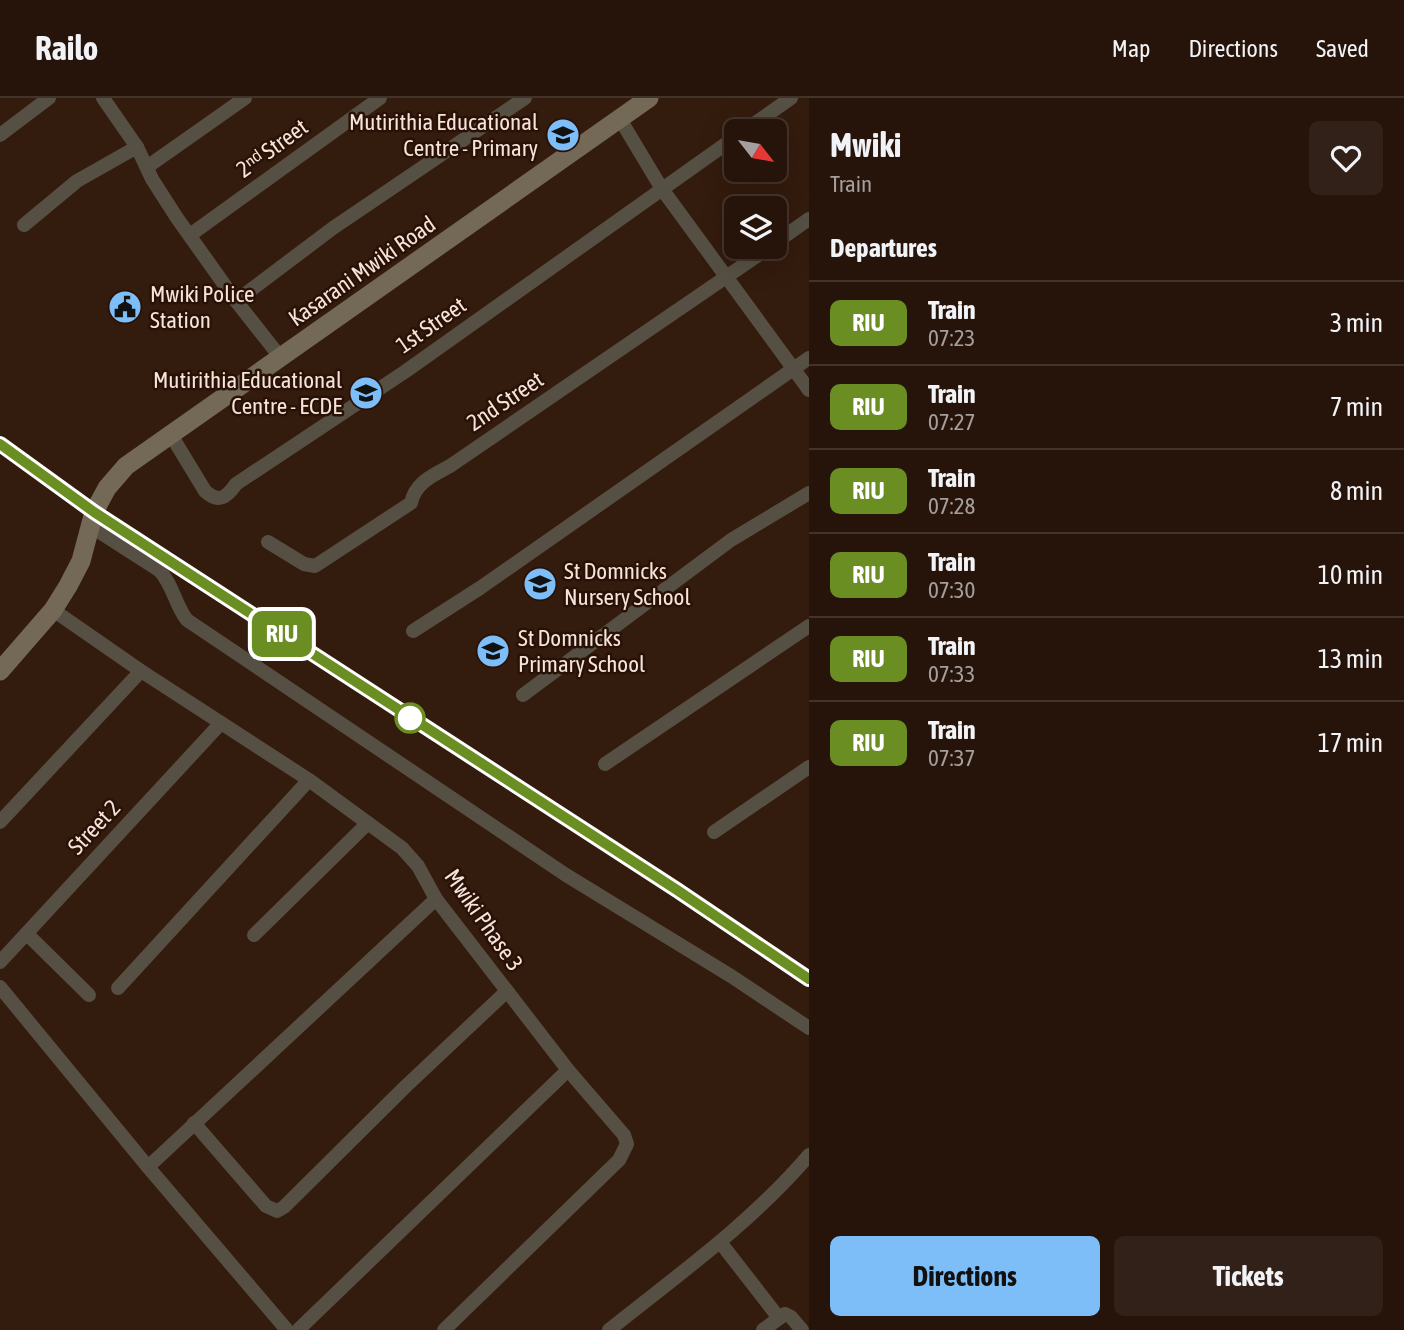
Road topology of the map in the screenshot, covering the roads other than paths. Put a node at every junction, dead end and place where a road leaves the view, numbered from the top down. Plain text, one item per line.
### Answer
1 (49, 98) edge
2 (103, 98) edge
3 (245, 98) edge
4 (380, 98) edge
5 (525, 98) edge
6 (649, 98) edge
7 (791, 98) edge
8 (620, 118) junction
9 (761, 119) edge
10 (0, 135) edge
11 (724, 145) edge
12 (138, 147) junction
13 (147, 167) junction
14 (662, 189) junction
15 (809, 219) edge
16 (24, 225) dead end
17 (190, 235) junction
18 (787, 235) edge
19 (753, 259) edge
20 (727, 277) junction
21 (236, 301) junction
22 (281, 358) junction
23 (809, 358) edge
24 (795, 369) junction
25 (809, 390) edge
26 (171, 435) junction
27 (809, 493) edge
28 (92, 527) junction
29 (268, 542) dead end
30 (53, 610) junction
31 (809, 626) edge
32 (413, 631) dead end
33 (0, 671) edge
34 (141, 671) junction
35 (523, 695) dead end
36 (221, 723) junction
37 (605, 764) dead end
38 (809, 767) edge
39 (309, 780) junction
40 (0, 822) edge
41 (368, 823) junction
42 (714, 832) dead end
43 (436, 900) junction
44 (27, 934) junction
45 (254, 935) dead end
46 (0, 962) edge
47 (0, 987) edge
48 (118, 988) dead end
49 (507, 991) junction
50 (89, 995) dead end
51 (809, 1028) edge
52 (568, 1070) junction
53 (194, 1123) junction
54 (809, 1155) edge
55 (148, 1167) junction
56 (720, 1242) junction
57 (779, 1318) junction
58 (287, 1330) edge
59 (298, 1330) edge
60 (444, 1330) edge
61 (609, 1330) edge
62 (763, 1330) edge
63 (802, 1330) edge

1 - 10 street
2 - 12 street
3 - 13 street
4 - 17 street, 2ⁿᵈ Street
5 - 21 street
6 - 8 main road, Kasarani Mwiki Road
7 - 9 street
8 - 14 street
8 - 22 main road, Kasarani Mwiki Road
11 - 14 street, 1st Street
12 - 13 street
12 - 16 street
13 - 17 street
14 - 20 street
14 - 26 street, 1st Street
15 - 18 street
17 - 21 street
19 - 20 street, 2nd Street
20 - 24 street
20 - 29 street, 2nd Street
21 - 22 street
22 - 26 main road, Kasarani Mwiki Road
23 - 24 street
24 - 25 street
24 - 32 street
26 - 28 main road, Kasarani Mwiki Road
27 - 35 street
28 - 30 main road, Kasarani Mwiki Road
28 - 51 street
30 - 33 main road, Kasarani Mwiki Road
30 - 34 street, Mwiki Phase 3
31 - 37 street
34 - 36 street, Mwiki Phase 3
34 - 40 street
36 - 39 street, Mwiki Phase 3
36 - 44 street, Street 2
38 - 42 street
39 - 41 street, Mwiki Phase 3
39 - 48 street
41 - 43 street, Mwiki Phase 3
41 - 45 street
43 - 49 street, Mwiki Phase 3
43 - 53 street
44 - 46 street, Street 2
44 - 50 street
47 - 55 street
49 - 52 street, Mwiki Phase 3
49 - 53 street
52 - 59 street
52 - 60 street, Mwiki Phase 3
53 - 55 street
54 - 56 street
55 - 58 street
56 - 57 street
56 - 61 street
57 - 62 street
57 - 63 street

